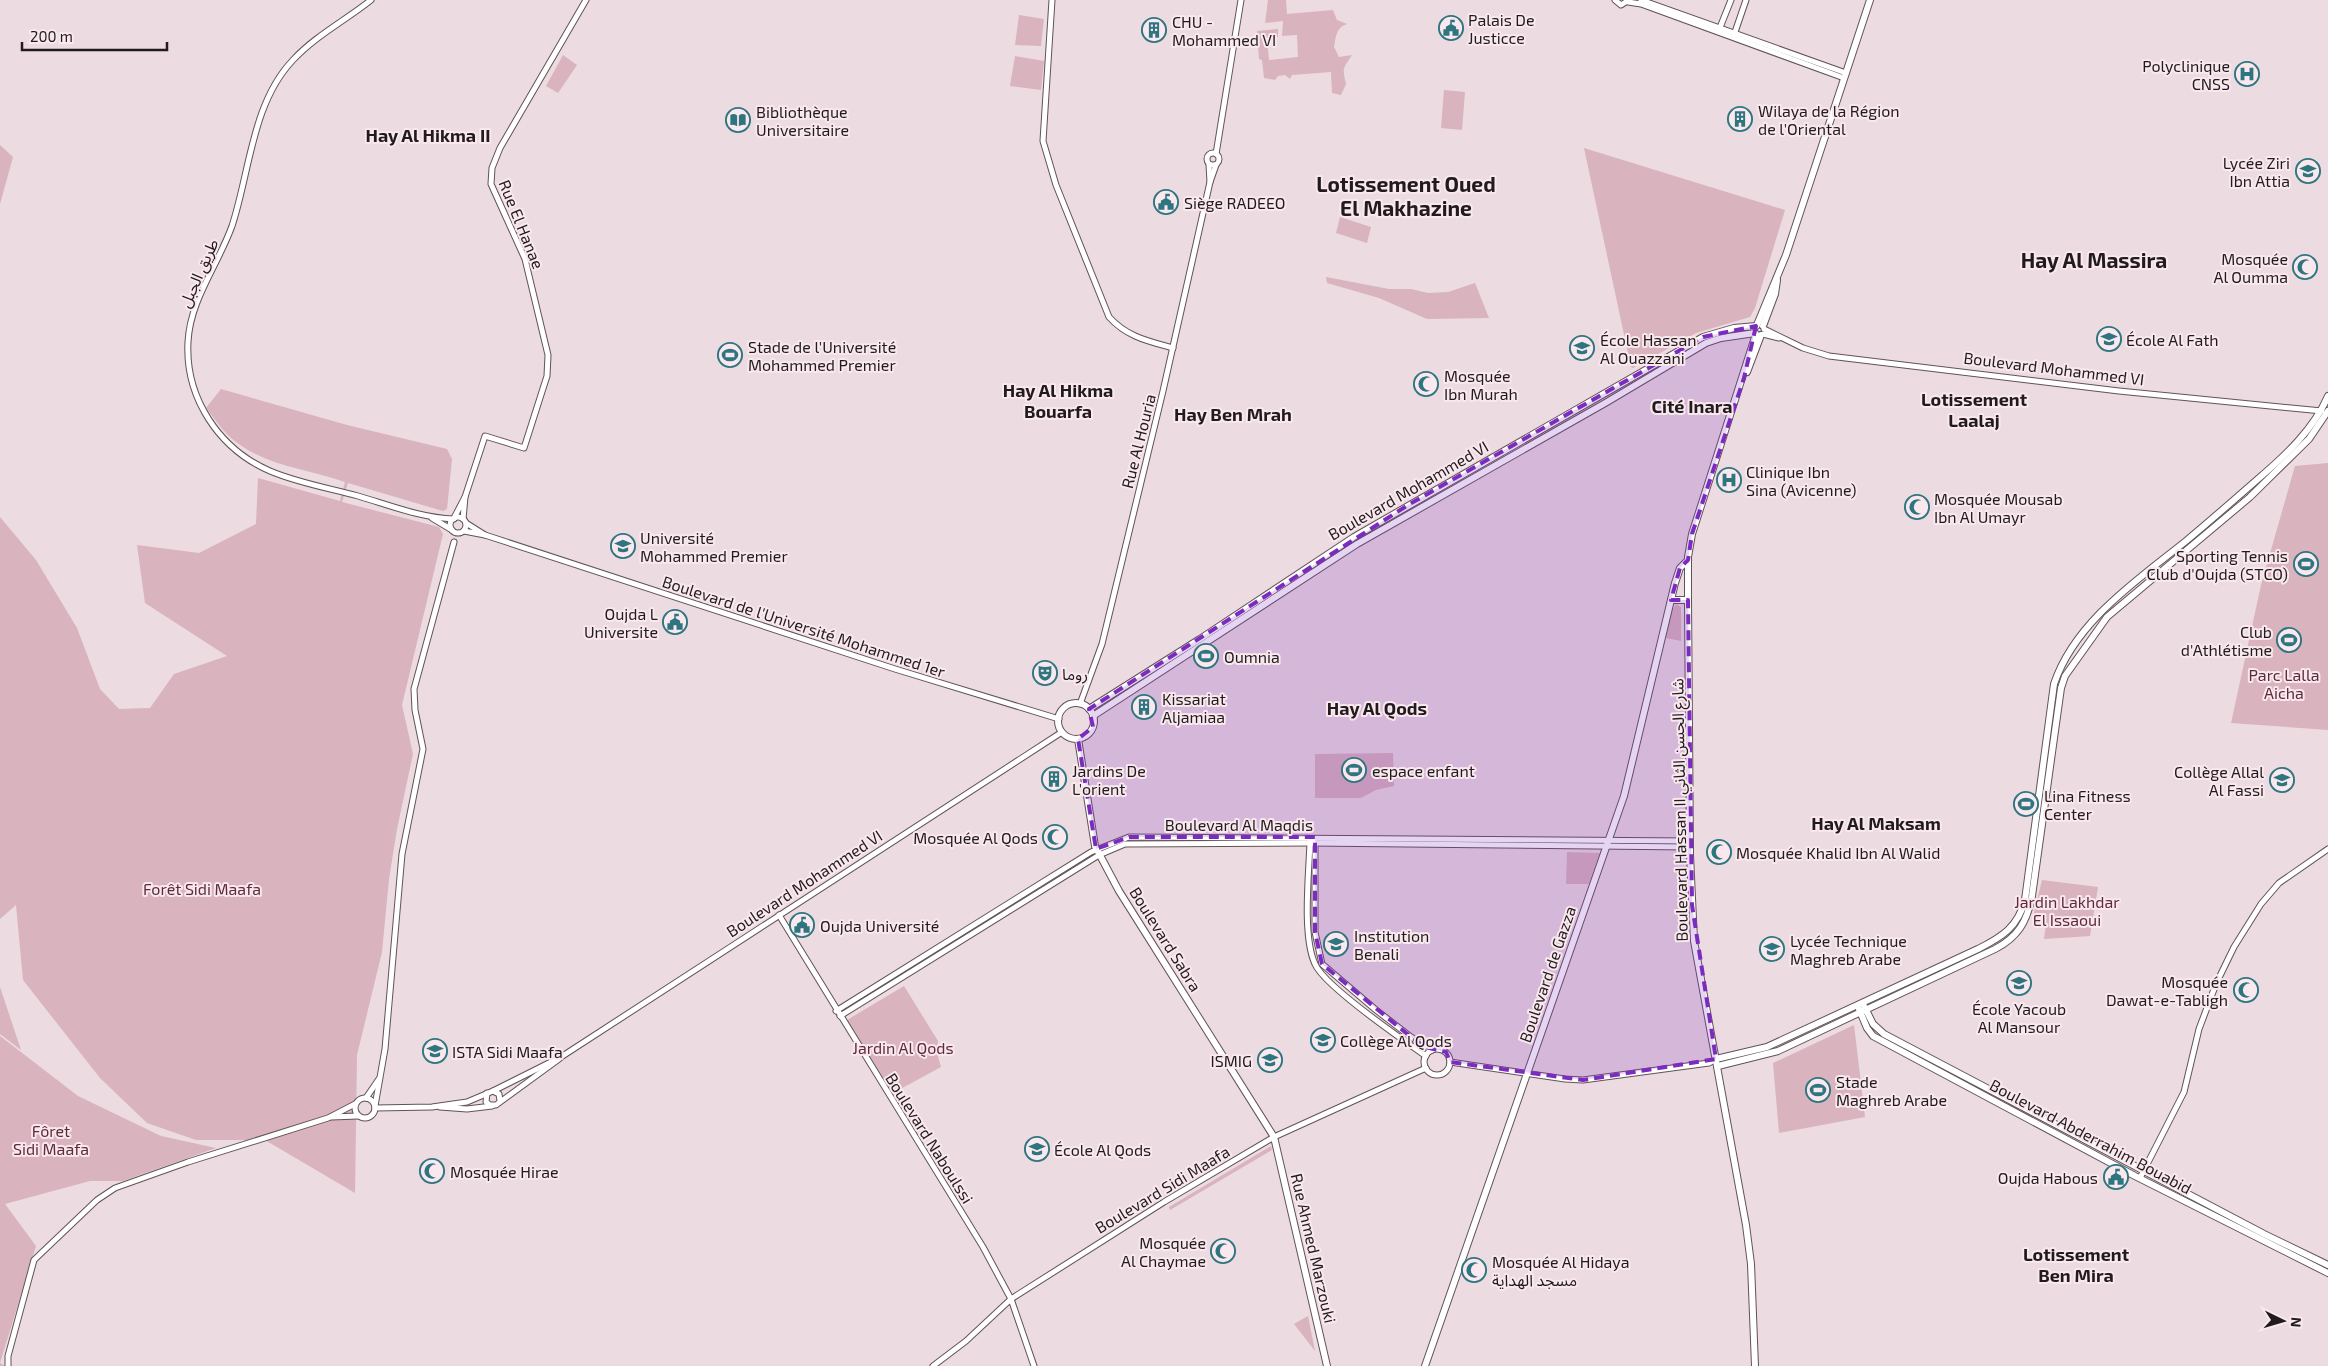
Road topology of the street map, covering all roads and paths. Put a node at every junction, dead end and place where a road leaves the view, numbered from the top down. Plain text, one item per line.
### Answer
1 (372, 0) edge
2 (586, 0) edge
3 (1052, 0) edge
4 (1241, 0) edge
5 (1615, 0) edge
6 (1641, 0) edge
7 (1731, 0) edge
8 (1746, 0) edge
9 (1870, 0) edge
10 (1629, 1) edge
11 (1719, 30) junction
12 (1733, 35) junction
13 (1845, 75) junction
14 (1213, 153) junction
15 (1209, 165) junction
16 (1216, 165) junction
17 (1210, 182) junction
18 (1759, 330) junction
19 (1173, 348) junction
20 (2328, 396) edge
21 (2326, 411) edge
22 (2272, 471) junction
23 (2244, 491) junction
24 (465, 497) junction
25 (2250, 497) junction
26 (427, 516) junction
27 (454, 518) junction
28 (465, 521) junction
29 (453, 531) junction
30 (462, 532) junction
31 (485, 535) junction
32 (454, 542) junction
33 (1688, 560) junction
34 (1671, 600) junction
35 (1688, 600) junction
36 (1080, 704) junction
37 (1089, 709) junction
38 (1093, 716) junction
39 (1059, 719) junction
40 (1062, 732) junction
41 (1078, 739) junction
42 (1312, 837) junction
43 (1179, 840) junction
44 (1312, 843) junction
45 (1607, 843) junction
46 (1690, 844) junction
47 (2328, 849) edge
48 (1097, 852) junction
49 (779, 915) junction
50 (1860, 1004) junction
51 (836, 1011) junction
52 (1863, 1011) junction
53 (840, 1016) junction
54 (1432, 1050) junction
55 (561, 1056) junction
56 (1426, 1056) junction
57 (1716, 1059) junction
58 (1450, 1062) junction
59 (1709, 1063) junction
60 (1718, 1066) junction
61 (1426, 1068) junction
62 (1527, 1073) junction
63 (381, 1076) junction
64 (493, 1091) junction
65 (487, 1093) junction
66 (366, 1098) junction
67 (500, 1101) junction
68 (355, 1104) junction
69 (432, 1106) junction
70 (492, 1106) junction
71 (375, 1109) junction
72 (358, 1116) junction
73 (328, 1118) junction
74 (1274, 1136) junction
75 (2144, 1171) junction
76 (2140, 1178) junction
77 (2328, 1265) edge
78 (2328, 1273) edge
79 (1011, 1299) junction
80 (8, 1366) edge
81 (933, 1366) edge
82 (1034, 1366) edge
83 (1326, 1366) edge
84 (1425, 1366) edge
85 (1755, 1366) edge

1 - 26 street, طريق الجبل
2 - 24 street, Rue El Hanae
3 - 19 street
4 - 14 street
5 - 10 street
6 - 11 street
7 - 11 street
8 - 12 street
9 - 13 main road, Boulevard Hassan II شارع الحسن الثاني
10 - 11 street
11 - 12 street
12 - 13 street
13 - 18 main road, Boulevard Hassan II شارع الحسن الثاني
14 - 15 street, Rue Al Houria
14 - 16 street, Rue Al Houria
15 - 16 street
15 - 17 street, Rue Al Houria
16 - 17 street, Rue Al Houria
17 - 19 street, Rue Al Houria
18 - 21 street, Boulevard Mohammed VI
18 - 33 main road, Boulevard Hassan II شارع الحسن الثاني
18 - 37 main road, Boulevard Mohammed VI
18 - 38 main road, Boulevard Mohammed VI
19 - 36 street, Rue Al Houria
20 - 21 main road
21 - 22 main road
22 - 23 main road
22 - 25 main road
23 - 25 main road
23 - 50 main road
24 - 27 street
24 - 28 street
25 - 52 main road
26 - 27 street
26 - 29 street
27 - 28 street
27 - 29 street
28 - 30 street
28 - 31 street, Boulevard de l'Université Mohammed 1er
29 - 30 street, Boulevard de l'Université Mohammed 1er
29 - 32 street
30 - 31 street, Boulevard de l'Université Mohammed 1er
30 - 32 street
31 - 39 street, Boulevard de l'Université Mohammed 1er
32 - 63 street
33 - 34 main road, Boulevard de Gazza
33 - 35 main road, Boulevard Hassan II شارع الحسن الثاني
34 - 35 main road
34 - 45 main road, Boulevard de Gazza
35 - 46 main road, Boulevard Hassan II شارع الحسن الثاني
36 - 37 main road
36 - 39 main road
37 - 38 main road
38 - 41 main road
39 - 40 main road
40 - 41 main road
40 - 49 street, Boulevard Mohammed VI
41 - 48 main road, Boulevard Sabra
42 - 43 street, Boulevard Al Maqdis
42 - 44 street
42 - 45 street, Boulevard Al Maqdis
43 - 44 street, Boulevard Al Maqdis
43 - 48 street, Boulevard Al Maqdis
44 - 45 street, Boulevard Al Maqdis
44 - 54 street
44 - 56 street
45 - 46 street, Boulevard Al Maqdis
45 - 62 main road, Boulevard de Gazza
46 - 57 main road, Boulevard Hassan II شارع الحسن الثاني
47 - 75 street
48 - 51 street, Boulevard Al Maqdis
48 - 53 street, Boulevard Al Maqdis
48 - 74 main road, Boulevard Sabra
49 - 51 street, Boulevard Naboulssi
49 - 55 street, Boulevard Mohammed VI
50 - 52 main road, Boulevard Abderrahim Bouabid
50 - 57 main road
51 - 53 street, Boulevard Naboulssi
52 - 60 main road
52 - 75 main road, Boulevard Abderrahim Bouabid
52 - 76 main road, Boulevard Abderrahim Bouabid
53 - 79 street, Boulevard Naboulssi
54 - 56 street
54 - 58 street
55 - 64 street, Boulevard Mohammed VI
55 - 67 street, Boulevard Mohammed VI
56 - 61 street
57 - 59 street
57 - 60 main road, Boulevard Hassan II شارع الحسن الثاني
58 - 61 street
58 - 62 street
59 - 60 street
59 - 62 street
60 - 85 main road, Boulevard Hassan II شارع الحسن الثاني
61 - 74 street, Boulevard Sidi Maafa
62 - 84 main road, Boulevard de Gazza
63 - 66 street
63 - 71 street
64 - 65 street
64 - 67 street
65 - 69 street
65 - 70 street
66 - 68 street
66 - 71 street
67 - 70 street
68 - 72 street
68 - 73 street
69 - 70 street
69 - 71 street
71 - 72 street
72 - 73 street
73 - 80 street
74 - 79 street, Boulevard Sidi Maafa
74 - 83 main road, Rue Ahmed Marzouki
75 - 76 street
75 - 77 main road, Boulevard Abderrahim Bouabid
76 - 78 main road, Boulevard Abderrahim Bouabid
79 - 81 street, Boulevard Sidi Maafa
79 - 82 street, Boulevard Naboulssi

